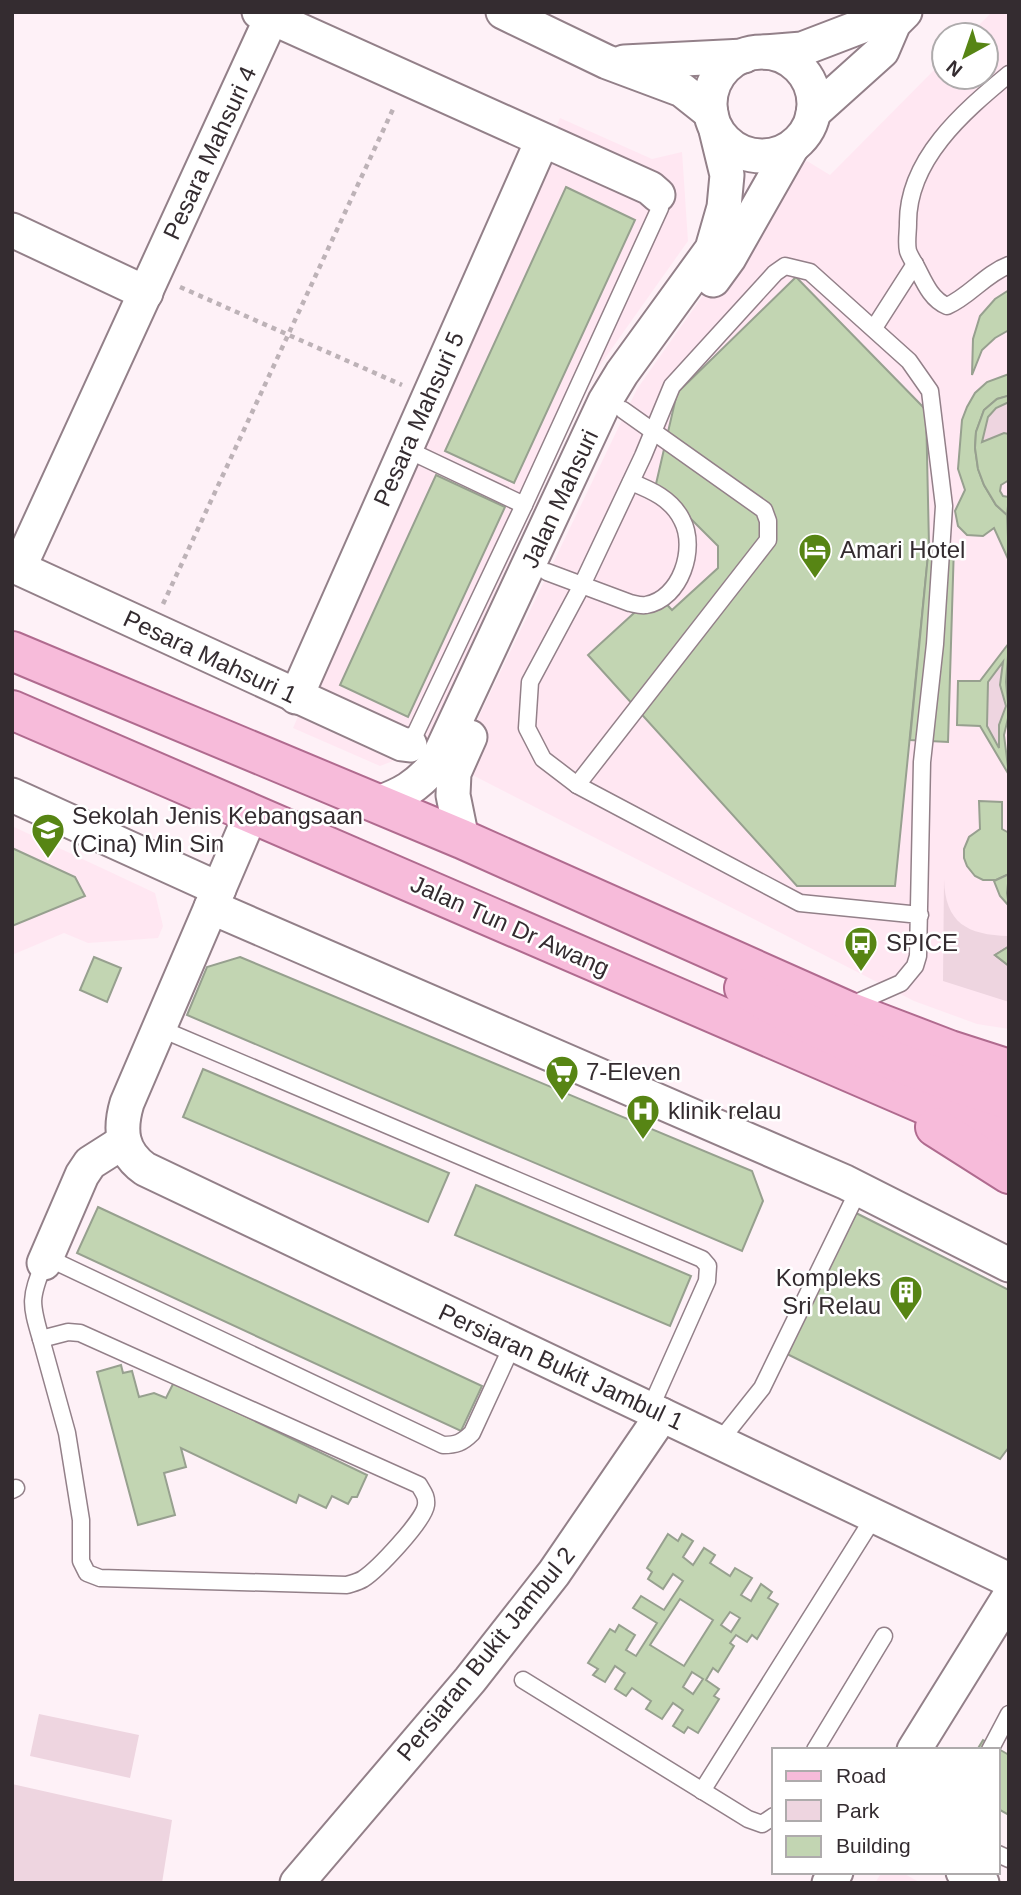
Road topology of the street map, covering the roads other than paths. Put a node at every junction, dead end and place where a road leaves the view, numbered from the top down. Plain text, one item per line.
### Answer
1 (503, 12) edge
2 (269, 14) edge
3 (899, 18) edge
4 (751, 54) junction
5 (607, 62) junction
6 (1009, 74) edge
7 (813, 113) junction
8 (713, 122) junction
9 (542, 141) junction
10 (792, 147) junction
11 (658, 195) joint
12 (12, 230) edge
13 (720, 253) junction
14 (915, 264) junction
15 (1009, 265) edge
16 (150, 284) junction
17 (874, 328) junction
18 (622, 410) junction
19 (653, 431) junction
20 (406, 449) junction
21 (631, 482) junction
22 (524, 505) junction
23 (16, 567) edge
24 (547, 572) junction
25 (582, 585) junction
26 (12, 651) edge
27 (296, 697) junction
28 (12, 710) edge
29 (433, 761) junction
30 (577, 785) junction
31 (12, 795) edge
32 (376, 804) junction
33 (251, 814) junction
34 (462, 839) junction
35 (215, 898) junction
36 (621, 910) junction
37 (920, 915) junction
38 (844, 1009) junction
39 (159, 1028) junction
40 (1009, 1069) edge
41 (848, 1071) junction
42 (1009, 1100) edge
43 (1009, 1138) edge
44 (123, 1142) junction
45 (1009, 1174) edge
46 (859, 1189) junction
47 (45, 1260) junction
48 (1009, 1265) edge
49 (41, 1339) junction
50 (513, 1344) junction
51 (656, 1412) junction
52 (719, 1442) junction
53 (874, 1517) junction
54 (1009, 1580) edge
55 (1009, 1597) edge
56 (884, 1636) dead end
57 (523, 1680) dead end
58 (1009, 1714) edge
59 (816, 1748) edge
60 (915, 1748) edge
61 (991, 1748) edge
62 (702, 1791) junction
63 (772, 1817) edge
64 (966, 1874) edge
65 (297, 1883) edge
66 (982, 1883) edge

1 - 5 street
2 - 9 street
2 - 16 street, Pesara Mahsuri 4
3 - 4 street
3 - 7 street
4 - 5 street
4 - 7 street
4 - 8 street
5 - 8 street
6 - 14 lane
7 - 10 street
8 - 10 street
8 - 13 street
9 - 11 street
9 - 20 street, Pesara Mahsuri 5
10 - 13 street
11 - 22 lane
12 - 16 street
13 - 18 street, Jalan Mahsuri
13 - 29 street, Jalan Mahsuri
14 - 15 lane
14 - 17 lane
16 - 23 street, Pesara Mahsuri 4
17 - 19 lane
17 - 37 lane
18 - 19 lane
18 - 24 street, Jalan Mahsuri
19 - 21 lane
19 - 30 lane
20 - 22 lane
20 - 27 street, Pesara Mahsuri 5
21 - 25 lane
21 - 25 lane
22 - 29 lane
23 - 27 street, Pesara Mahsuri 1
24 - 25 lane
24 - 29 street, Jalan Mahsuri
25 - 30 lane
26 - 32 main road
27 - 29 street, Pesara Mahsuri 1
28 - 33 main road, Jalan Tun Dr Awang
29 - 32 street
29 - 34 street
30 - 37 lane
31 - 35 street
32 - 34 main road
33 - 35 street
33 - 41 main road, Jalan Tun Dr Awang
34 - 36 main road
35 - 39 street
35 - 46 street
36 - 38 main road
36 - 42 main road
37 - 38 lane
38 - 40 main road
39 - 44 street
39 - 51 lane
41 - 43 main road, Jalan Tun Dr Awang
41 - 45 main road
44 - 47 street
44 - 50 street, Persiaran Bukit Jambul 1
46 - 48 street
46 - 52 lane
47 - 49 lane
47 - 50 lane
49 - 49 lane
50 - 51 street, Persiaran Bukit Jambul 1
51 - 52 street, Persiaran Bukit Jambul 1
51 - 65 street, Persiaran Bukit Jambul 2
52 - 53 street, Persiaran Bukit Jambul 1
53 - 54 street, Persiaran Bukit Jambul 1
53 - 62 lane
55 - 60 street
56 - 59 lane
57 - 62 lane
58 - 61 lane
62 - 63 lane
64 - 66 street

